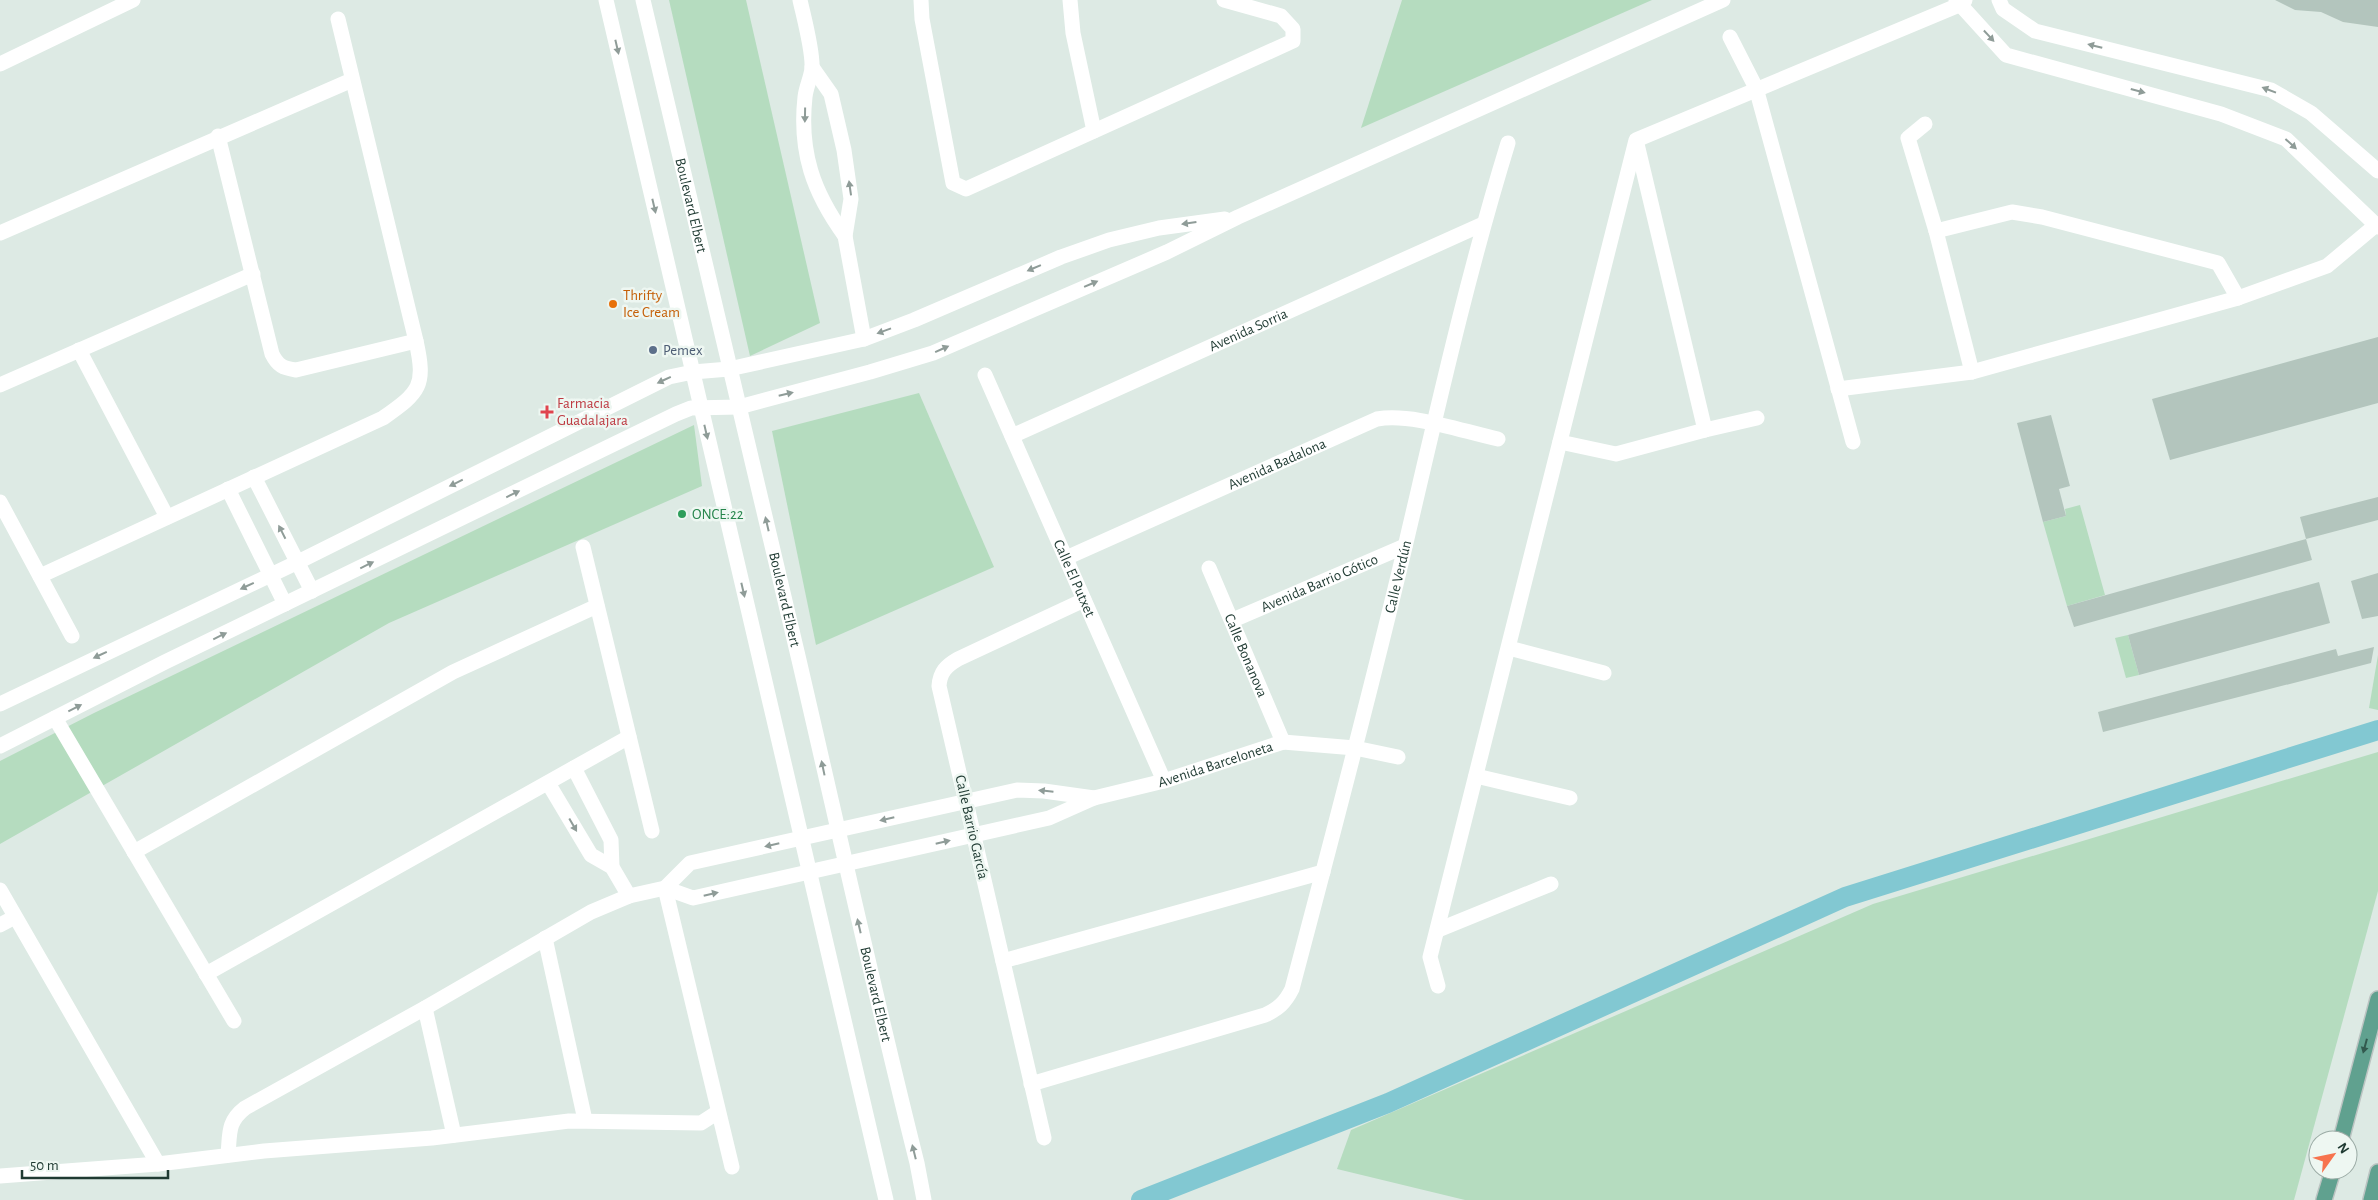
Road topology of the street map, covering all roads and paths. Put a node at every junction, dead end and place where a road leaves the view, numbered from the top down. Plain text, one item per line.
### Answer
1 (133, 0) edge
2 (606, 0) edge
3 (642, 0) edge
4 (800, 0) edge
5 (921, 0) edge
6 (1070, 0) edge
7 (1224, 0) edge
8 (1723, 0) edge
9 (1999, 0) edge
10 (1960, 2) edge
11 (338, 19) dead end
12 (1730, 37) dead end
13 (2, 58) edge
14 (812, 67) junction
15 (352, 80) junction
16 (1756, 88) junction
17 (1925, 124) dead end
18 (1094, 131) junction
19 (218, 136) junction
20 (1636, 140) junction
21 (1508, 143) dead end
22 (2378, 171) edge
23 (1238, 217) junction
24 (1483, 224) junction
25 (2377, 226) edge
26 (1159, 228) junction
27 (1936, 231) junction
28 (0, 232) edge
29 (845, 236) junction
30 (1167, 252) junction
31 (254, 274) junction
32 (2238, 298) junction
33 (864, 339) junction
34 (416, 341) junction
35 (79, 350) junction
36 (729, 369) junction
37 (693, 372) junction
38 (1972, 372) junction
39 (984, 375) dead end
40 (0, 385) edge
41 (1838, 389) junction
42 (739, 407) junction
43 (701, 408) junction
44 (1757, 418) dead end
45 (1432, 424) junction
46 (1705, 430) junction
47 (1012, 436) junction
48 (1498, 439) dead end
49 (1560, 442) junction
50 (1852, 442) dead end
51 (254, 477) junction
52 (228, 489) junction
53 (0, 502) edge
54 (166, 517) junction
55 (1405, 546) junction
56 (583, 547) dead end
57 (1066, 558) junction
58 (298, 562) junction
59 (1209, 568) dead end
60 (270, 575) junction
61 (40, 576) junction
62 (312, 591) junction
63 (1084, 600) junction
64 (285, 604) junction
65 (597, 606) junction
66 (1232, 620) junction
67 (72, 636) dead end
68 (1509, 648) junction
69 (1604, 673) dead end
70 (0, 704) edge
71 (55, 718) junction
72 (629, 737) junction
73 (1284, 742) junction
74 (0, 746) edge
75 (1355, 748) junction
76 (1398, 758) dead end
77 (574, 768) junction
78 (1476, 776) junction
79 (1164, 781) junction
80 (548, 782) junction
81 (1094, 798) junction
82 (1570, 798) dead end
83 (966, 801) junction
84 (837, 830) junction
85 (652, 831) dead end
86 (973, 836) junction
87 (800, 838) junction
88 (134, 852) junction
89 (844, 864) junction
90 (612, 867) junction
91 (809, 872) junction
92 (1323, 872) junction
93 (1551, 884) dead end
94 (665, 888) junction
95 (0, 890) edge
96 (629, 896) junction
97 (15, 917) junction
98 (0, 926) edge
99 (1438, 930) junction
100 (545, 938) junction
101 (1003, 961) junction
102 (206, 974) junction
103 (1438, 986) dead end
104 (2378, 999) edge
105 (425, 1008) junction
106 (234, 1021) dead end
107 (1031, 1084) junction
108 (718, 1112) junction
109 (585, 1120) junction
110 (2343, 1130) edge
111 (454, 1135) junction
112 (1044, 1138) dead end
113 (228, 1155) junction
114 (158, 1164) junction
115 (732, 1167) dead end
116 (2, 1172) edge
117 (2378, 1172) edge
118 (2329, 1180) edge
119 (886, 1200) edge
120 (924, 1200) edge
121 (2324, 1200) edge
122 (2371, 1200) edge

1 - 13 street
2 -> 37 street
3 - 36 street, Boulevard Elbert
4 - 14 street
5 - 18 street
6 - 18 street
7 - 18 street
8 - 23 street
22 -> 9 street
10 - 16 street
10 -> 25 street
11 - 15 street
12 - 16 street
29 -> 14 street
14 -> 29 street
15 - 19 street
15 - 34 street
16 - 20 street
16 - 41 street
17 - 27 street
19 - 28 street
19 - 31 street
20 - 46 street
20 - 49 street
21 - 24 street, Calle Verdún
23 -> 26 street
23 - 30 street
24 - 45 street, Calle Verdún
24 - 47 street, Avenida Sorria
25 - 32 street
26 - 30 street
26 -> 33 street
27 - 32 street
27 - 38 street
29 - 33 street
42 -> 30 street
31 - 34 street
31 - 35 street
32 - 38 street
33 - 36 street
34 - 51 street
35 - 40 street
35 - 54 street
36 - 37 street
36 - 42 street, Boulevard Elbert
37 - 43 street
37 -> 58 street
38 - 41 street
39 - 47 street, Calle El Putxet
41 - 50 street
42 - 43 street
84 -> 42 street, Boulevard Elbert
62 -> 43 street
43 -> 87 street
44 - 46 street
45 - 48 street, Avenida Badalona
45 - 55 street, Calle Verdún
45 - 57 street, Avenida Badalona
46 - 49 street
47 - 57 street, Calle El Putxet
49 - 68 street
51 - 52 street
58 -> 51 street
52 - 54 street
52 - 60 street
53 - 61 street
54 - 61 street
55 - 66 street, Avenida Barrio Gótico
55 - 75 street, Calle Verdún
56 - 65 street
57 - 63 street, Calle El Putxet
58 - 60 street
58 - 62 street
59 - 66 street, Calle Bonanova
60 - 64 street
60 -> 70 street
61 - 67 street
62 - 64 street
63 - 79 street, Calle El Putxet
63 - 83 street, Calle Barrio García
71 -> 64 street
65 - 72 street
65 - 88 street
66 - 73 street, Calle Bonanova
68 - 69 street
68 - 78 street
71 - 74 street
71 - 88 street
72 - 77 street
72 - 85 street
73 - 75 street, Avenida Barceloneta
73 - 79 street, Avenida Barceloneta
75 - 76 street, Avenida Barceloneta
75 - 92 street, Calle Verdún
77 - 80 street
77 - 90 street
78 - 82 street
78 - 99 street
79 - 81 street, Avenida Barceloneta
80 -> 90 street
80 - 102 street
81 -> 83 street, Avenida Barceloneta
81 - 86 street, Avenida Barceloneta
83 -> 84 street, Avenida Barceloneta
83 - 86 street, Calle Barrio García
84 - 87 street, Avenida Barceloneta
84 - 89 street, Boulevard Elbert
89 -> 86 street, Avenida Barceloneta
86 - 101 street, Calle Barrio García
87 - 91 street
87 -> 94 street, Avenida Barceloneta
88 - 102 street
89 - 91 street, Avenida Barceloneta
120 -> 89 street, Boulevard Elbert
90 - 96 street
94 -> 91 street, Avenida Barceloneta
91 - 119 street
92 - 101 street
92 - 107 street, Calle Verdún
93 - 99 street
94 - 96 street
94 - 108 street
95 - 97 street
96 - 100 street
97 - 98 street
97 - 114 street
99 - 103 street
100 - 105 street
100 - 109 street
101 - 107 street, Calle Barrio García
102 - 106 street
104 -> 110 main road
105 - 111 street
105 - 113 street
107 - 112 street, Calle Barrio García
108 - 109 street
108 - 115 street
109 - 111 street
111 - 113 street
113 - 114 street
114 - 116 street
117 - 122 main road
118 - 121 main road

